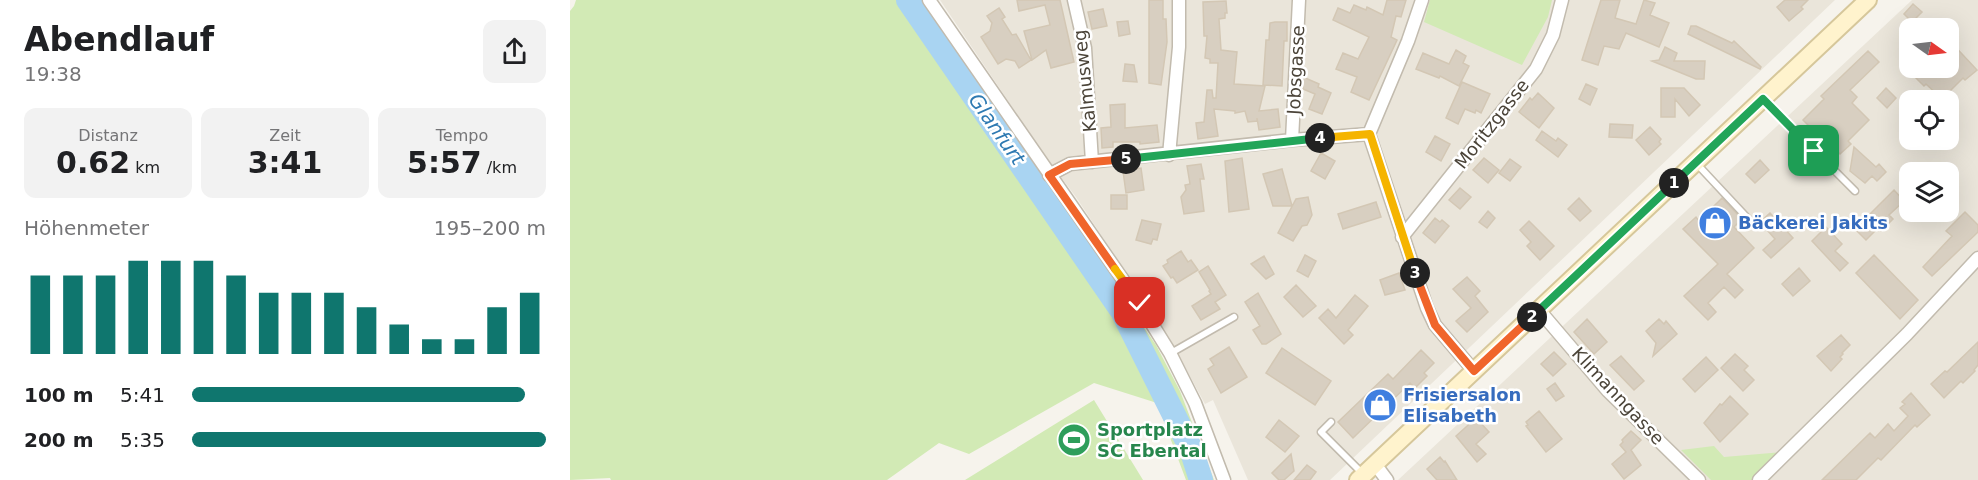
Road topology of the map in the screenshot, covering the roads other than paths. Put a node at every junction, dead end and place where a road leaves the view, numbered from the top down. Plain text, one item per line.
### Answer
1 (929, 0) edge
2 (1074, 0) edge
3 (1179, 0) edge
4 (1299, 0) edge
5 (1422, 0) edge
6 (1562, 0) edge
7 (1868, 0) edge
8 (1763, 99) junction
9 (1370, 134) junction
10 (1292, 140) junction
11 (1169, 155) junction
12 (1092, 162) junction
13 (1696, 163) junction
14 (1049, 175) junction
15 (1855, 191) dead end
16 (1754, 224) dead end
17 (1402, 237) junction
18 (1978, 258) edge
19 (1539, 310) junction
20 (1234, 317) dead end
21 (1170, 353) junction
22 (1474, 371) junction
23 (1331, 422) dead end
24 (1366, 473) edge
25 (1224, 480) edge
26 (1387, 480) edge
27 (1699, 480) edge
28 (1759, 480) edge

1 - 14 street
2 - 12 street, Kalmusweg
3 - 11 street
4 - 10 street, Jobsgasse
5 - 9 street
6 - 17 street, Moritzgasse
7 - 8 main road
8 - 13 main road
8 - 15 lane
9 - 10 street
9 - 17 street
10 - 11 street
11 - 12 street
12 - 14 street
13 - 16 lane
13 - 19 main road
14 - 21 street
17 - 22 street
18 - 28 street
19 - 22 main road
19 - 27 street, Klimanngasse
20 - 21 lane
21 - 25 street
22 - 24 main road
23 - 24 lane
24 - 26 street

